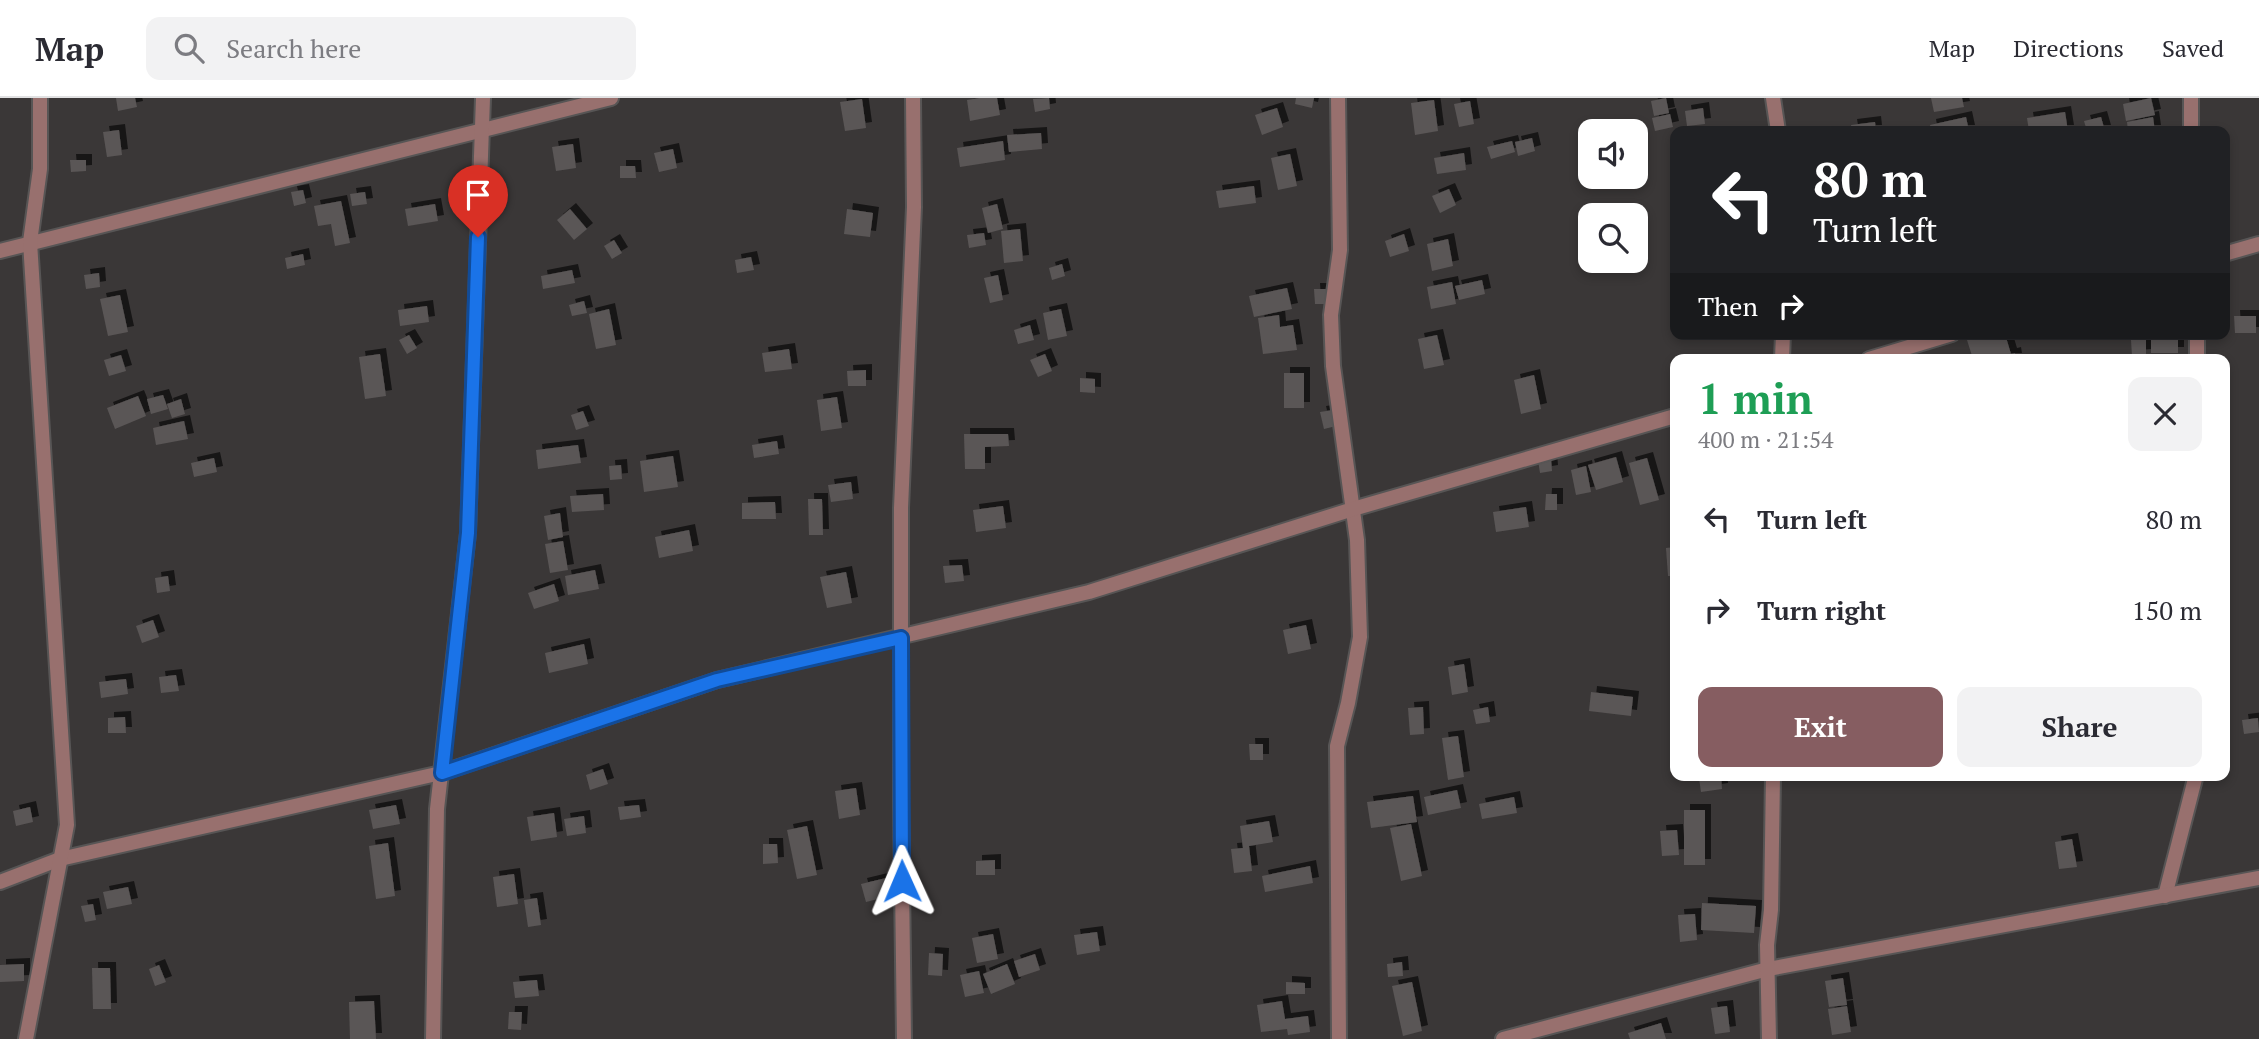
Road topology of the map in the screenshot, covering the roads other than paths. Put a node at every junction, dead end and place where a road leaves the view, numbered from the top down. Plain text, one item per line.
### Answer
1 (40, 98) edge
2 (483, 98) edge
3 (611, 98) edge
4 (913, 98) edge
5 (1338, 98) edge
6 (1773, 98) edge
7 (2191, 98) edge
8 (1777, 126) edge
9 (2190, 126) edge
10 (482, 130) junction
11 (30, 242) junction
12 (2259, 244) edge
13 (0, 251) edge
14 (2230, 252) edge
15 (1932, 340) edge
16 (1886, 354) edge
17 (1670, 417) edge
18 (1353, 509) junction
19 (901, 638) junction
20 (442, 773) junction
21 (1773, 781) edge
22 (2194, 781) edge
23 (60, 859) junction
24 (2259, 878) edge
25 (0, 882) edge
26 (2165, 896) junction
27 (1768, 969) junction
28 (26, 1039) edge
29 (433, 1039) edge
30 (904, 1039) edge
31 (1339, 1039) edge
32 (1503, 1039) edge
33 (1769, 1039) edge

1 - 11 street
2 - 10 street
3 - 10 street
4 - 19 street
5 - 18 street
6 - 8 street
7 - 9 street
10 - 11 street
10 - 20 street
11 - 13 street
11 - 23 street
12 - 14 street
15 - 16 street
17 - 18 street
18 - 19 street
18 - 31 street
19 - 20 street
19 - 30 street
20 - 23 street
20 - 29 street
21 - 27 street
22 - 26 street
23 - 25 street
23 - 28 street
24 - 26 street
26 - 27 street
27 - 32 street
27 - 33 street

